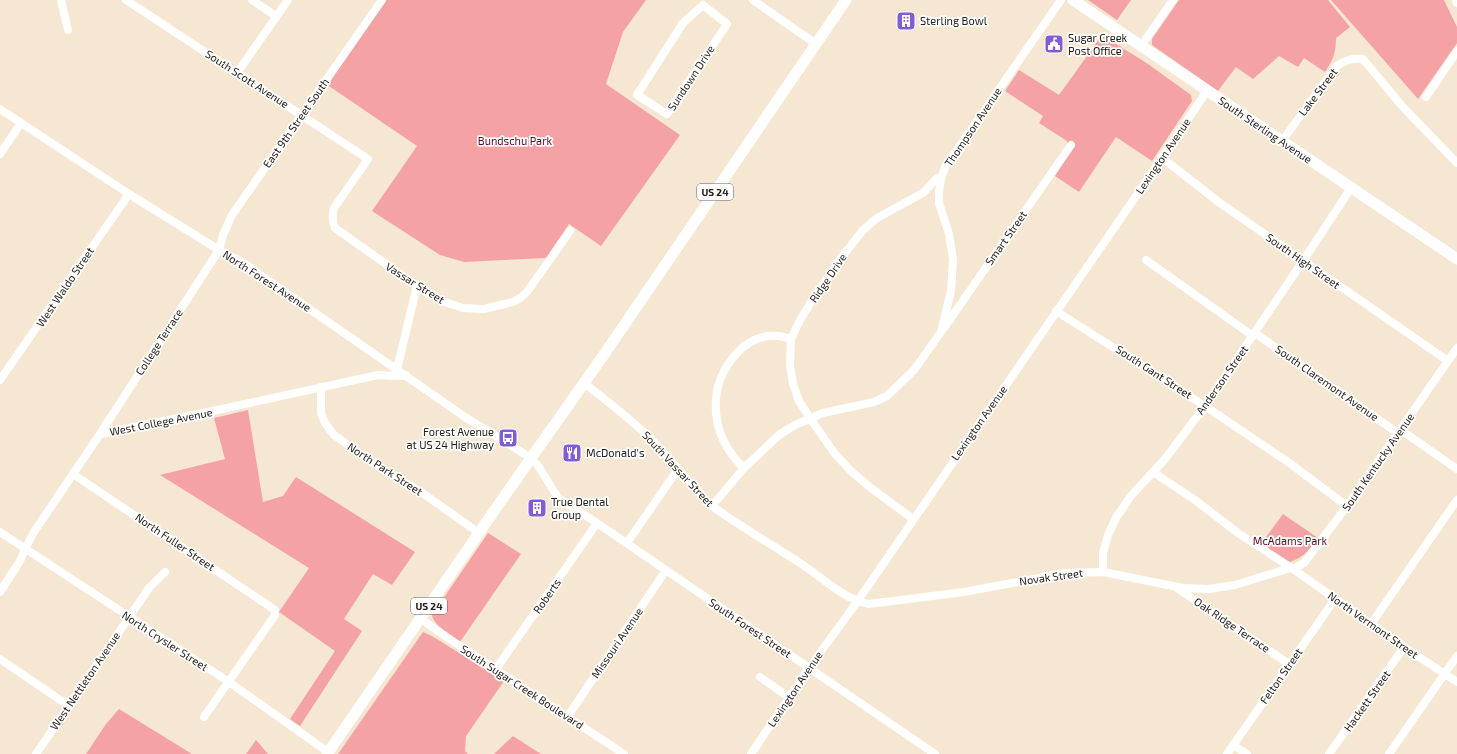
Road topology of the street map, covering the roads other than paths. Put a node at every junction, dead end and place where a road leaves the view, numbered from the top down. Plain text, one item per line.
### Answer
1 (61, 0) edge
2 (126, 0) edge
3 (252, 0) edge
4 (288, 0) edge
5 (382, 0) edge
6 (753, 0) edge
7 (846, 0) edge
8 (1061, 0) edge
9 (1073, 0) edge
10 (1173, 0) edge
11 (1456, 0) edge
12 (705, 3) edge
13 (1457, 4) edge
14 (276, 16) junction
15 (68, 30) dead end
16 (816, 44) junction
17 (1141, 46) junction
18 (1457, 51) edge
19 (238, 72) junction
20 (1207, 91) junction
21 (1426, 98) dead end
22 (0, 109) edge
23 (302, 115) junction
24 (21, 123) junction
25 (1282, 141) junction
26 (1071, 145) dead end
27 (0, 154) edge
28 (1161, 157) junction
29 (1457, 163) edge
30 (941, 179) junction
31 (1351, 188) junction
32 (129, 194) junction
33 (333, 219) joint
34 (570, 231) dead end
35 (218, 250) junction
36 (1146, 260) dead end
37 (1457, 260) edge
38 (1303, 261) junction
39 (417, 286) junction
40 (1056, 311) junction
41 (941, 332) junction
42 (1254, 334) junction
43 (791, 339) junction
44 (1457, 348) edge
45 (1448, 361) junction
46 (397, 369) junction
47 (406, 376) junction
48 (0, 380) edge
49 (584, 383) junction
50 (321, 387) junction
51 (1206, 406) junction
52 (810, 418) junction
53 (1400, 432) junction
54 (100, 434) junction
55 (531, 458) junction
56 (744, 468) junction
57 (678, 469) junction
58 (1457, 469) edge
59 (1153, 472) junction
60 (74, 474) junction
61 (1457, 500) edge
62 (564, 503) joint
63 (712, 506) junction
64 (1347, 506) junction
65 (913, 519) junction
66 (598, 523) junction
67 (0, 532) edge
68 (479, 533) junction
69 (626, 543) junction
70 (25, 549) junction
71 (1292, 568) junction
72 (666, 570) junction
73 (165, 572) dead end
74 (1103, 572) junction
75 (1175, 586) junction
76 (0, 592) edge
77 (1336, 599) junction
78 (857, 602) junction
79 (128, 617) junction
80 (421, 619) junction
81 (1371, 624) junction
82 (1404, 648) junction
83 (1457, 656) edge
84 (0, 659) edge
85 (1289, 664) junction
86 (809, 668) junction
87 (496, 669) junction
88 (1444, 674) junction
89 (760, 677) dead end
90 (229, 682) junction
91 (1457, 682) edge
92 (790, 698) junction
93 (69, 706) junction
94 (568, 716) junction
95 (204, 717) dead end
96 (1233, 745) junction
97 (328, 753) edge
98 (36, 754) edge
99 (624, 754) edge
100 (751, 754) edge
101 (936, 754) edge
102 (1227, 754) edge
103 (1247, 754) edge
104 (1329, 754) edge
105 (1389, 754) edge

1 - 15 street
2 - 19 street, South Scott Avenue
3 - 14 street
4 - 14 street
5 - 23 street, East 9th Street South
6 - 16 street
7 - 16 main road, US 24
8 - 30 street, Thompson Avenue
9 - 17 main road, South Sterling Avenue
10 - 17 street
11 - 13 street
12 - 12 street, Sundown Drive
14 - 19 street
16 - 49 main road, US 24
17 - 20 main road, South Sterling Avenue
18 - 21 street
19 - 23 street, South Scott Avenue
20 - 25 main road, South Sterling Avenue
20 - 28 street, Lexington Avenue
22 - 24 street, North Forest Avenue
23 - 33 street, South Scott Avenue
23 - 35 street, East 9th Street South
24 - 27 street
24 - 32 street, North Forest Avenue
25 - 29 street, Lake Street
25 - 31 main road, South Sterling Avenue
26 - 41 street, Smart Street
28 - 38 street, South High Street
28 - 40 street, Lexington Avenue
30 - 41 street, Thompson Avenue
30 - 43 street, Ridge Drive
31 - 37 main road, South Sterling Avenue
31 - 38 street, Anderson Street
32 - 35 street, North Forest Avenue
32 - 48 street, West Waldo Street
33 - 39 street, Vassar Street
34 - 39 street, Vassar Street
35 - 46 street, North Forest Avenue
35 - 54 street, College Terrace
36 - 42 street, South Claremont Avenue
38 - 42 street, Anderson Street
38 - 45 street, South High Street
39 - 46 street
40 - 51 street, South Gant Street
40 - 65 street, Lexington Avenue
41 - 52 street, Thompson Avenue
42 - 51 street, Anderson Street
42 - 53 street, South Claremont Avenue
43 - 52 street, Ridge Drive
43 - 56 street
44 - 45 street, South Kentucky Avenue
45 - 53 street, South Kentucky Avenue
46 - 47 street, North Forest Avenue
47 - 50 street, West College Avenue
47 - 55 street, North Forest Avenue
49 - 55 main road, US 24
49 - 57 street, South Vassar Street
50 - 54 street, West College Avenue
50 - 68 street, North Park Street
51 - 59 street, Anderson Street
51 - 64 street, South Gant Street
52 - 56 street, Thompson Avenue
52 - 65 street, Ridge Drive
53 - 58 street, South Claremont Avenue
53 - 64 street, South Kentucky Avenue
54 - 60 street, West College Avenue
55 - 62 street, North Forest Avenue
55 - 68 main road, US 24
56 - 63 street, Thompson Avenue
57 - 63 street, South Vassar Street
57 - 69 street
59 - 71 street, North Vermont Street
59 - 74 street, Anderson Street
60 - 70 street, West College Avenue
60 - 90 street, North Fuller Street
61 - 81 street
62 - 66 street, South Forest Street
63 - 78 street, South Vassar Street
64 - 71 street, South Kentucky Avenue
65 - 78 street, Lexington Avenue
66 - 69 street, South Forest Street
66 - 87 street, Roberts
67 - 70 street, North Crysler Street
68 - 80 main road, US 24
69 - 72 street, South Forest Street
70 - 76 street, West College Avenue
70 - 79 street, North Crysler Street
71 - 75 street, Novak Street
71 - 77 street, North Vermont Street
72 - 86 street, South Forest Street
72 - 94 street, Missouri Avenue
73 - 79 street, West Nettleton Avenue
74 - 75 street, Novak Street
74 - 78 street, Novak Street
75 - 85 street, Oak Ridge Terrace
77 - 81 street, North Vermont Street
77 - 85 street, Felton Street
78 - 86 street, Lexington Avenue
79 - 90 street, North Crysler Street
79 - 93 street, West Nettleton Avenue
80 - 87 street, South Sugar Creek Boulevard
80 - 97 main road, US 24
81 - 82 street, North Vermont Street
82 - 88 street, North Vermont Street
82 - 104 street, Hackett Street
83 - 88 street
84 - 93 street
85 - 96 street, Felton Street
86 - 92 street, Lexington Avenue
86 - 101 street, South Forest Street
87 - 94 street, South Sugar Creek Boulevard
88 - 91 street, North Vermont Street
88 - 105 street
89 - 92 street
90 - 95 street
90 - 97 street, North Crysler Street
92 - 100 street, Lexington Avenue
93 - 98 street, West Nettleton Avenue
94 - 99 street, South Sugar Creek Boulevard
96 - 102 street, Felton Street
96 - 103 street

